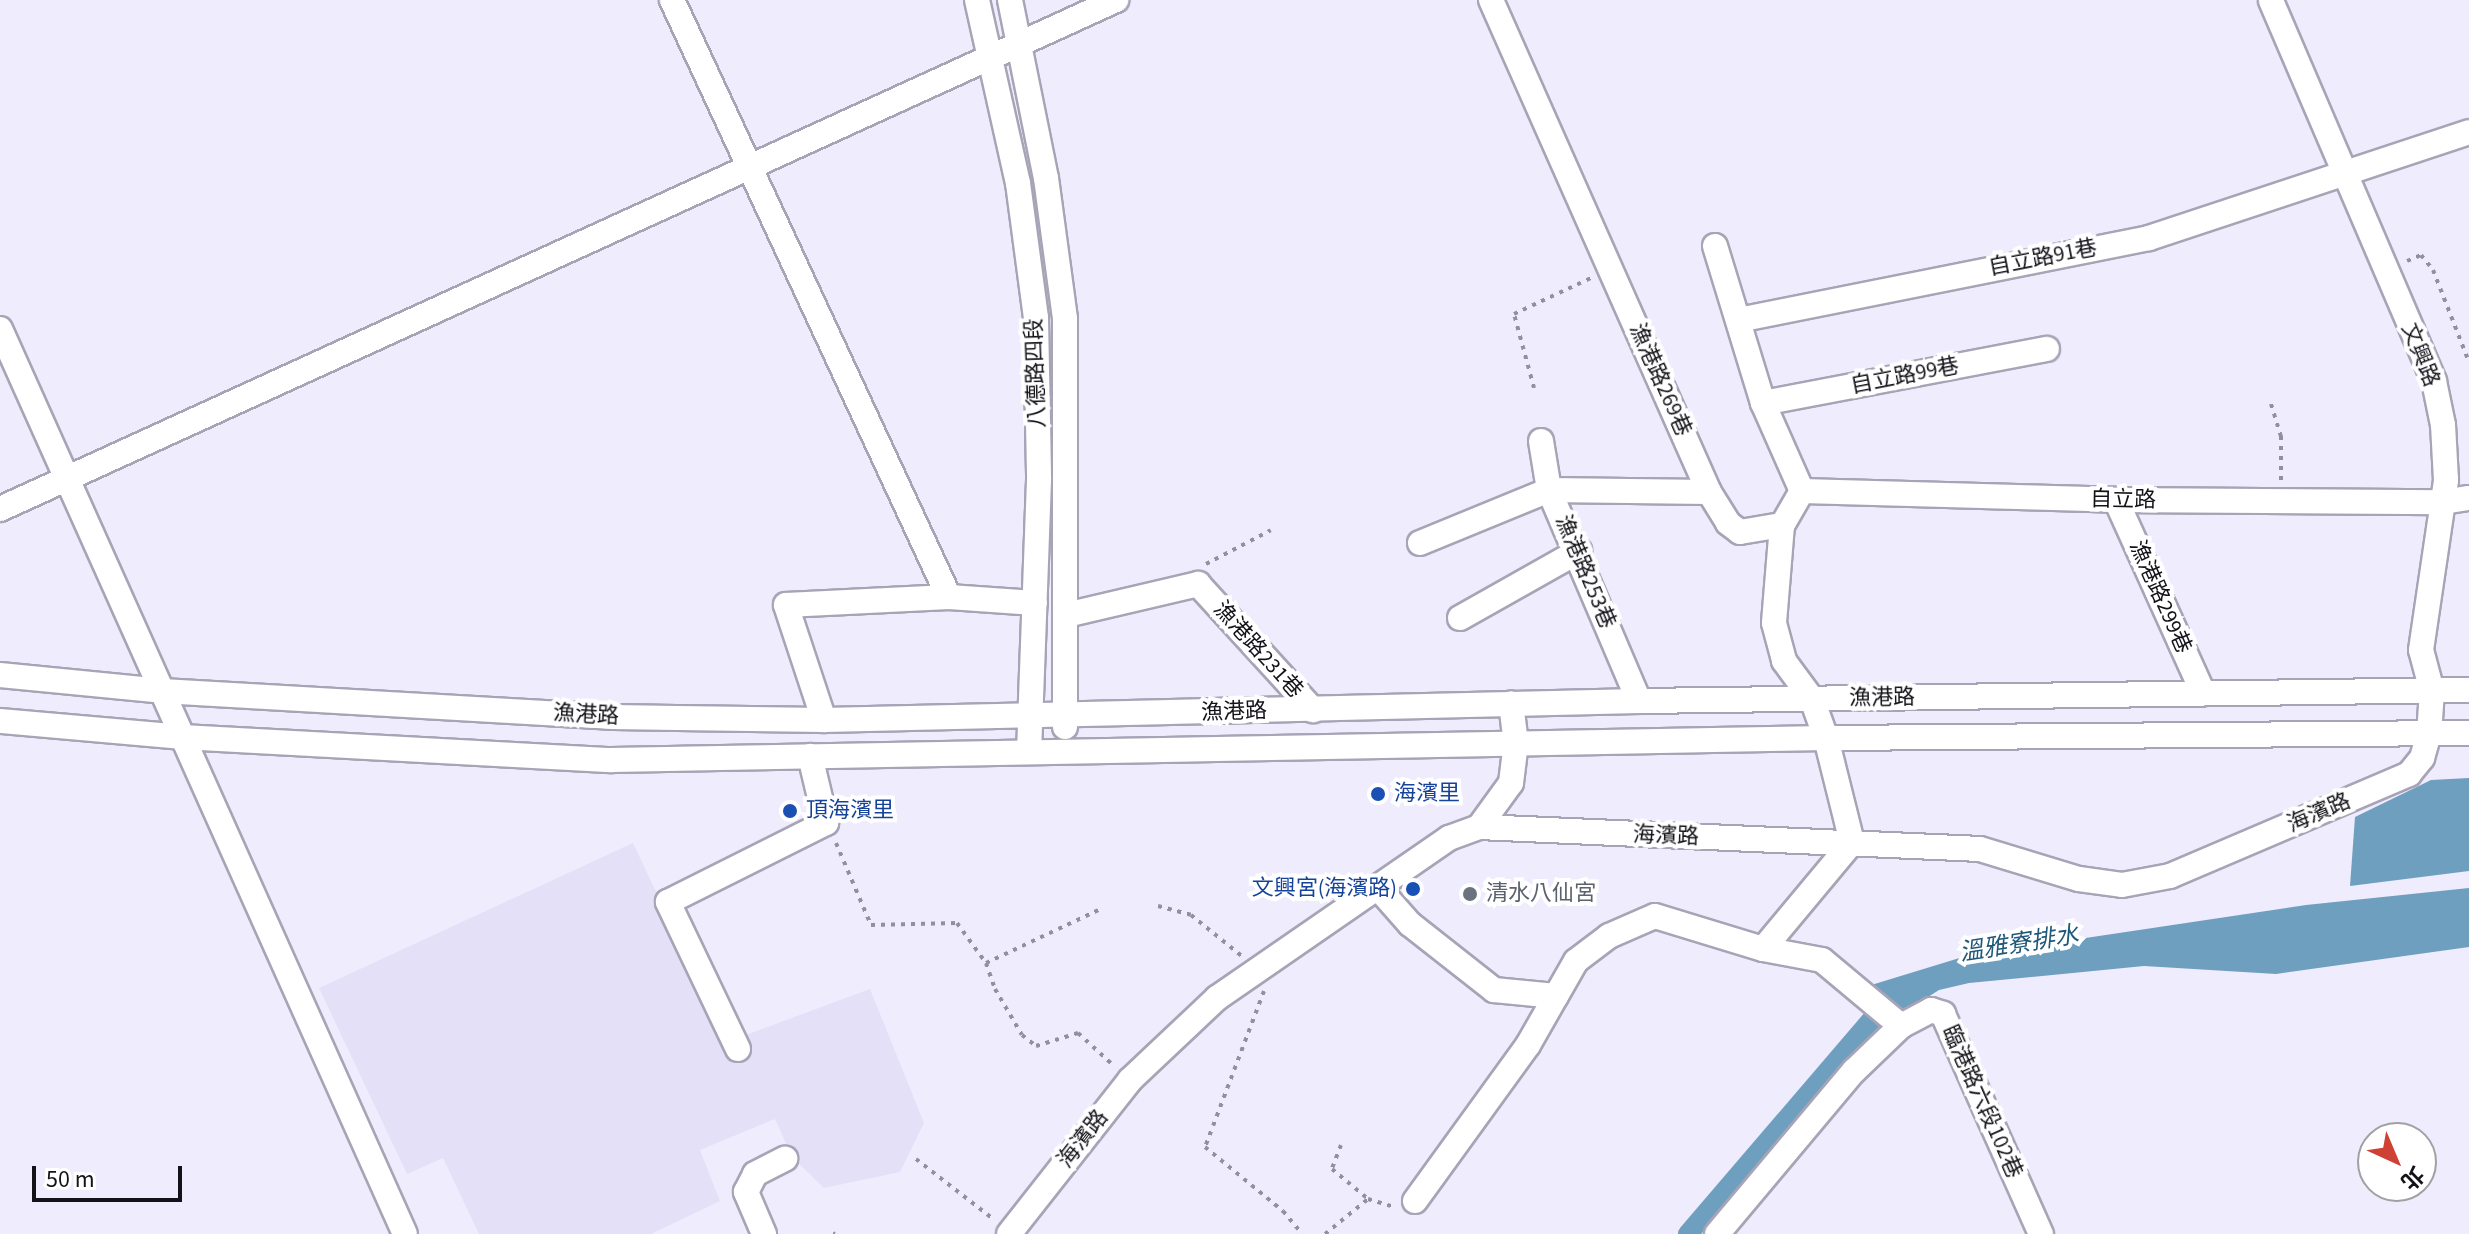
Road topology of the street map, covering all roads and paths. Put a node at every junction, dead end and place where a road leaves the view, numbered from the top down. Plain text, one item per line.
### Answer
1 (672, 0) edge
2 (977, 0) edge
3 (1010, 0) edge
4 (1116, 0) edge
5 (1491, 0) edge
6 (2271, 0) edge
7 (1022, 44) junction
8 (992, 58) junction
9 (1036, 126) junction
10 (2469, 132) edge
11 (1008, 134) junction
12 (748, 167) junction
13 (2343, 177) junction
14 (1715, 246) dead end
15 (1611, 268) junction
16 (2384, 270) junction
17 (1739, 320) junction
18 (0, 329) edge
19 (2047, 349) dead end
20 (2469, 362) edge
21 (1534, 388) dead end
22 (1763, 403) junction
23 (2271, 404) dead end
24 (1541, 441) dead end
25 (65, 479) junction
26 (1549, 490) junction
27 (1802, 491) junction
28 (1709, 492) junction
29 (2469, 498) edge
30 (2116, 500) junction
31 (2281, 501) junction
32 (2443, 502) junction
33 (0, 509) edge
34 (1782, 525) junction
35 (1271, 530) dead end
36 (1420, 543) dead end
37 (1579, 551) junction
38 (1191, 586) junction
39 (949, 597) junction
40 (1035, 603) junction
41 (1066, 615) junction
42 (1460, 618) dead end
43 (0, 675) edge
44 (2469, 690) edge
45 (162, 691) junction
46 (2432, 691) junction
47 (2203, 693) junction
48 (1812, 699) junction
49 (1639, 701) junction
50 (1511, 703) junction
51 (1313, 710) junction
52 (1031, 714) junction
53 (1066, 714) junction
54 (824, 720) junction
55 (0, 721) edge
56 (2469, 733) edge
57 (2429, 734) junction
58 (182, 737) junction
59 (1826, 738) junction
60 (1516, 744) junction
61 (1062, 750) junction
62 (1029, 752) junction
63 (810, 756) junction
64 (826, 823) junction
65 (1479, 827) junction
66 (1852, 842) junction
67 (1379, 889) junction
68 (1158, 906) dead end
69 (1101, 909) dead end
70 (1763, 949) junction
71 (986, 963) junction
72 (1265, 967) junction
73 (1556, 996) junction
74 (1901, 1026) junction
75 (738, 1049) dead end
76 (1130, 1080) junction
77 (1341, 1145) dead end
78 (785, 1159) dead end
79 (916, 1159) dead end
80 (1368, 1199) junction
81 (1415, 1201) joint
82 (1010, 1233) edge
83 (405, 1234) edge
84 (764, 1234) edge
85 (1302, 1234) edge
86 (1325, 1234) edge
87 (1717, 1234) edge
88 (2041, 1234) edge

1 - 12 street
2 - 8 street, 八德路四段
3 - 7 street, 八德路四段
4 - 7 street
5 - 15 street, 漁港路269巷
6 - 13 street, 文興路
7 - 8 street
7 - 9 street, 八德路四段
8 - 11 street, 八德路四段
8 - 12 street
9 - 11 street
9 - 41 street, 八德路四段
10 - 13 street, 自立路91巷
11 - 40 street, 八德路四段
12 - 25 street
12 - 39 street
13 - 16 street, 文興路
13 - 17 street, 自立路91巷
14 - 17 street
15 - 21 path
15 - 28 street, 漁港路269巷
16 - 20 path
16 - 32 street, 文興路
17 - 22 street
18 - 25 street
19 - 22 street, 自立路99巷
22 - 27 street
23 - 31 path
24 - 26 street, 漁港路253巷
25 - 33 street
25 - 45 street
26 - 28 street
26 - 36 street
26 - 37 street, 漁港路253巷
27 - 30 street, 自立路
27 - 34 street
28 - 34 street, 漁港路269巷
29 - 32 street, 自立路
30 - 31 street, 自立路
30 - 47 street, 漁港路299巷
31 - 32 street, 自立路
32 - 46 street, 文興路
34 - 48 street
35 - 38 path
37 - 42 street
37 - 49 street, 漁港路253巷
38 - 41 street, 漁港路231巷
38 - 51 street, 漁港路231巷
39 - 40 street
39 - 54 street
40 - 52 street, 八德路四段
41 - 53 street, 八德路四段
43 - 45 street, 漁港路
44 - 46 street, 漁港路
45 - 54 street, 漁港路
45 - 58 street
46 - 47 street, 漁港路
46 - 57 street, 文興路
47 - 48 street, 漁港路
48 - 49 street, 漁港路
48 - 59 street
49 - 50 street, 漁港路
50 - 51 street, 漁港路
50 - 60 street
51 - 53 street, 漁港路
52 - 53 street, 漁港路
52 - 54 street, 漁港路
52 - 62 street, 八德路四段
53 - 61 street, 八德路四段
55 - 58 street, 漁港路
56 - 57 street, 漁港路
57 - 59 street, 漁港路
57 - 66 street, 海濱路
58 - 63 street, 漁港路
58 - 83 street
59 - 60 street, 漁港路
59 - 66 street
60 - 61 street, 漁港路
60 - 65 street
61 - 62 street, 漁港路
62 - 63 street, 漁港路
63 - 64 street
64 - 71 path
64 - 75 street
65 - 66 street, 海濱路
65 - 67 street, 海濱路
66 - 70 street
67 - 72 street, 海濱路
67 - 73 street
68 - 72 path
69 - 71 path
70 - 73 street
70 - 74 street
71 - 76 path
72 - 76 street, 海濱路
72 - 85 path
73 - 81 street
74 - 87 street
74 - 88 street, 臨港路六段102巷
76 - 82 street, 海濱路
77 - 80 path
78 - 84 street
79 - 82 path
80 - 81 path
80 - 86 path

